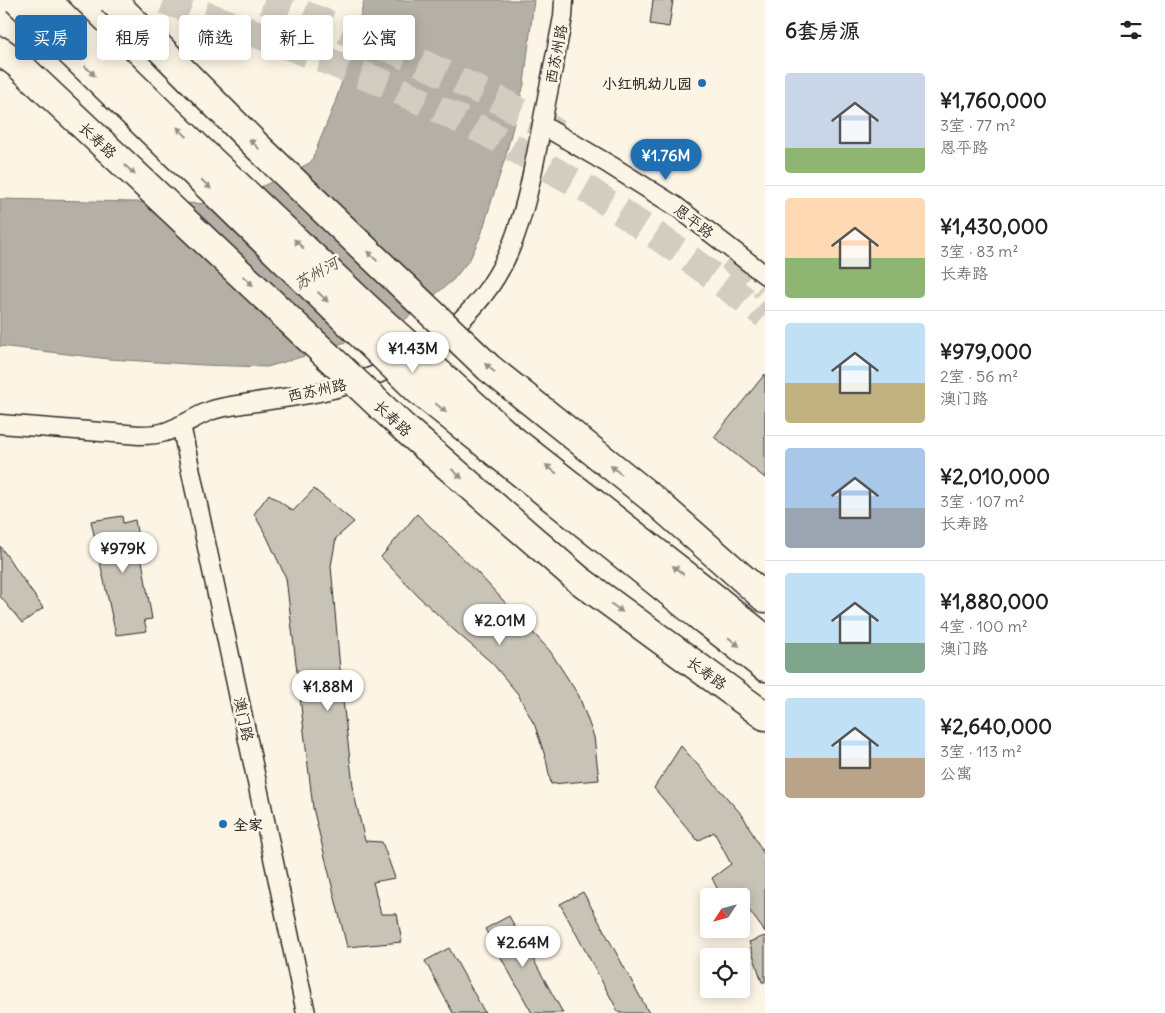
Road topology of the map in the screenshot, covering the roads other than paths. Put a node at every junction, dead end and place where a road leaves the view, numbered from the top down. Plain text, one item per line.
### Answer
1 (17, 0) edge
2 (46, 0) edge
3 (112, 0) edge
4 (564, 0) edge
5 (9, 58) edge
6 (542, 126) junction
7 (765, 276) edge
8 (0, 424) edge
9 (181, 426) junction
10 (765, 598) edge
11 (710, 609) junction
12 (765, 640) edge
13 (765, 667) edge
14 (765, 716) edge
15 (306, 1013) edge

1 -> 11 main road, bridge
11 -> 2 main road, bridge
10 -> 3 main road, bridge
4 - 6 street, 西苏州路
5 -> 14 main road, 长寿路, bridge
6 - 7 street, 恩平路
6 - 9 street, 西苏州路
8 - 9 street, 西苏州路
9 - 15 street, 澳门路
11 - 12 main road
11 -> 13 main road

